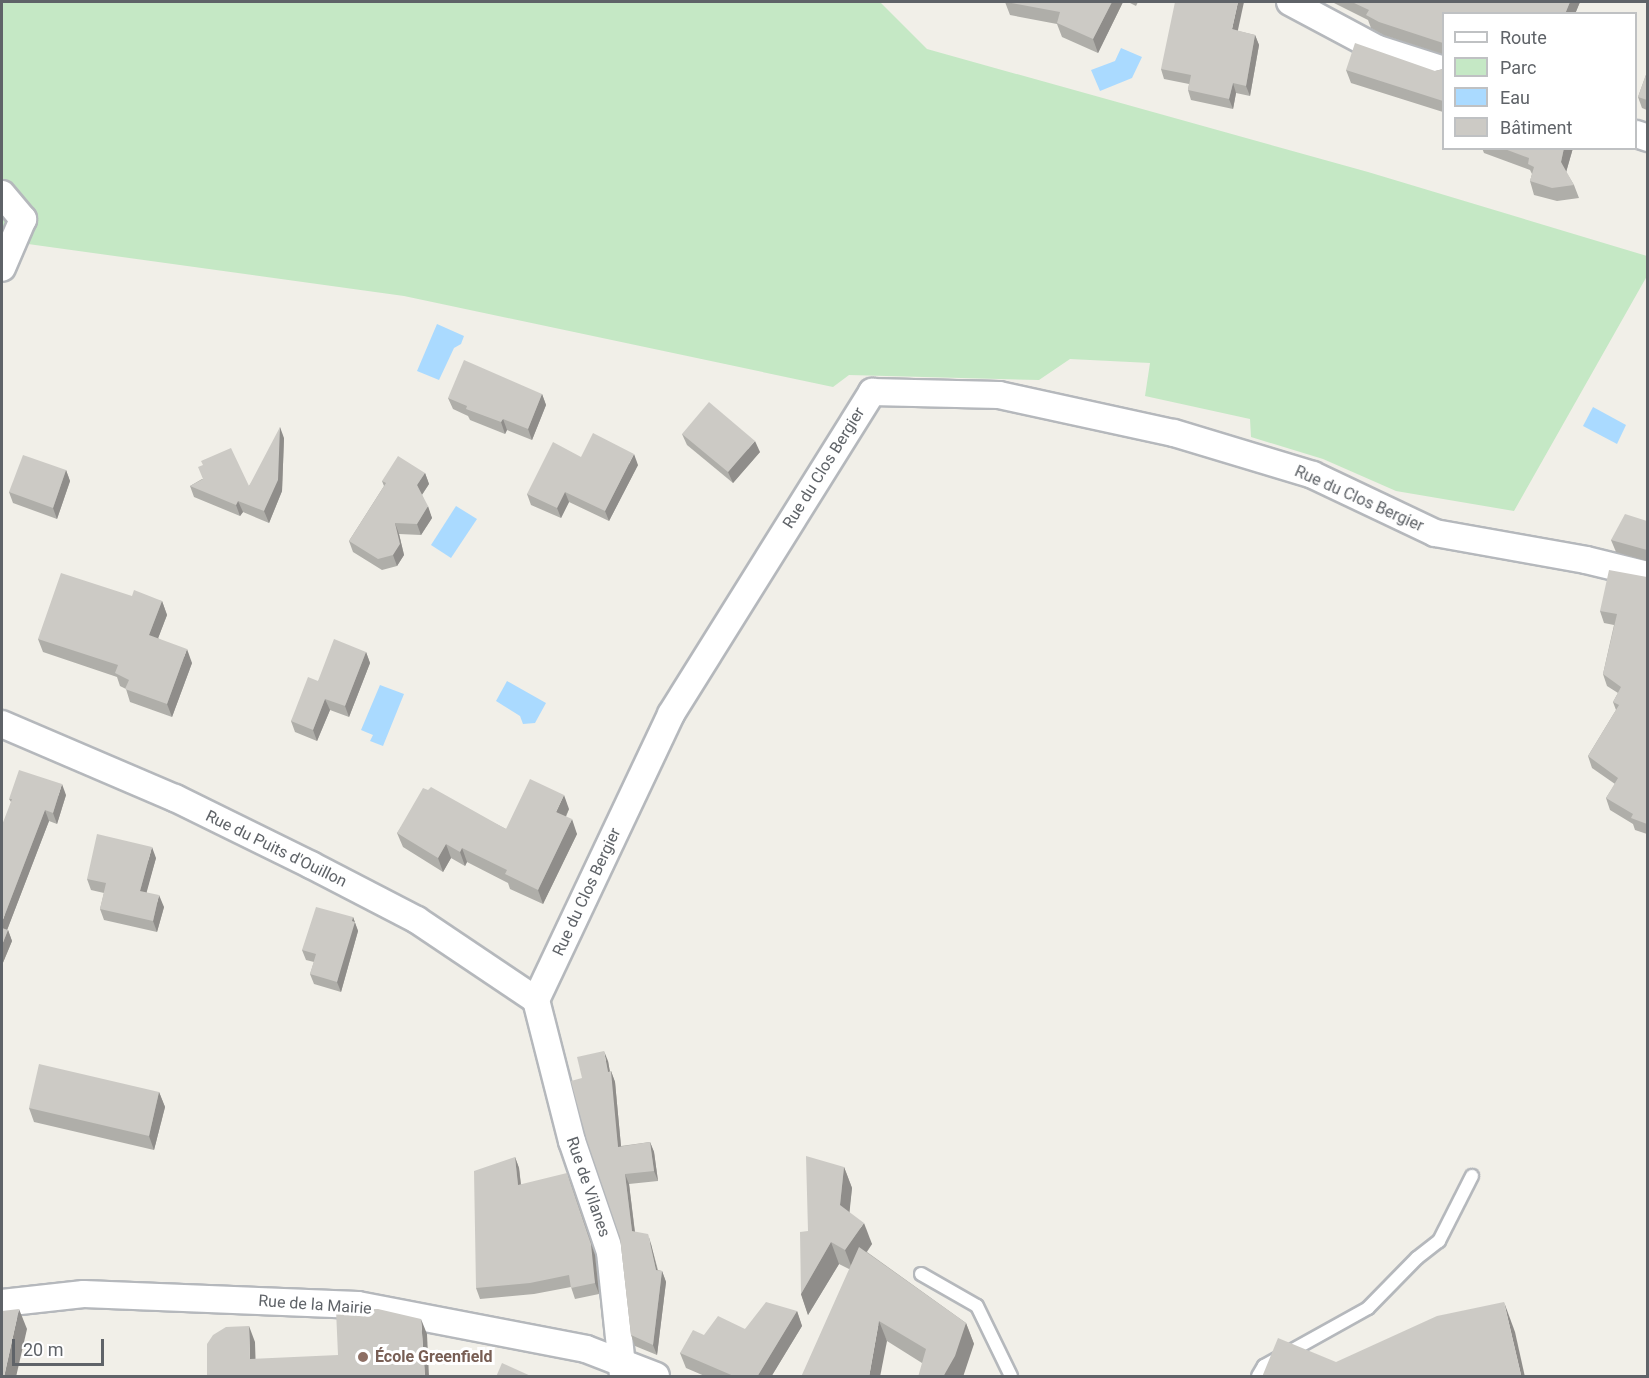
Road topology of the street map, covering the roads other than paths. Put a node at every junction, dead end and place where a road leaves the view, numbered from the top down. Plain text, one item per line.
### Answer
1 (1290, 2) edge
2 (1442, 70) edge
3 (2, 194) edge
4 (2, 268) edge
5 (1647, 575) edge
6 (2, 724) edge
7 (536, 1000) junction
8 (1472, 1176) dead end
9 (921, 1274) dead end
10 (2, 1304) edge
11 (623, 1369) edge
12 (656, 1377) edge
13 (1011, 1377) edge
14 (1258, 1377) edge

1 - 2 street
3 - 4 street
5 - 7 street, Rue du Clos Bergier
6 - 7 street, Rue du Puits d'Ouillon
7 - 11 street, Rue de Vilanes
8 - 14 lane
9 - 13 lane
10 - 11 street, Rue de la Mairie
11 - 12 street, Rue de la Mairie

